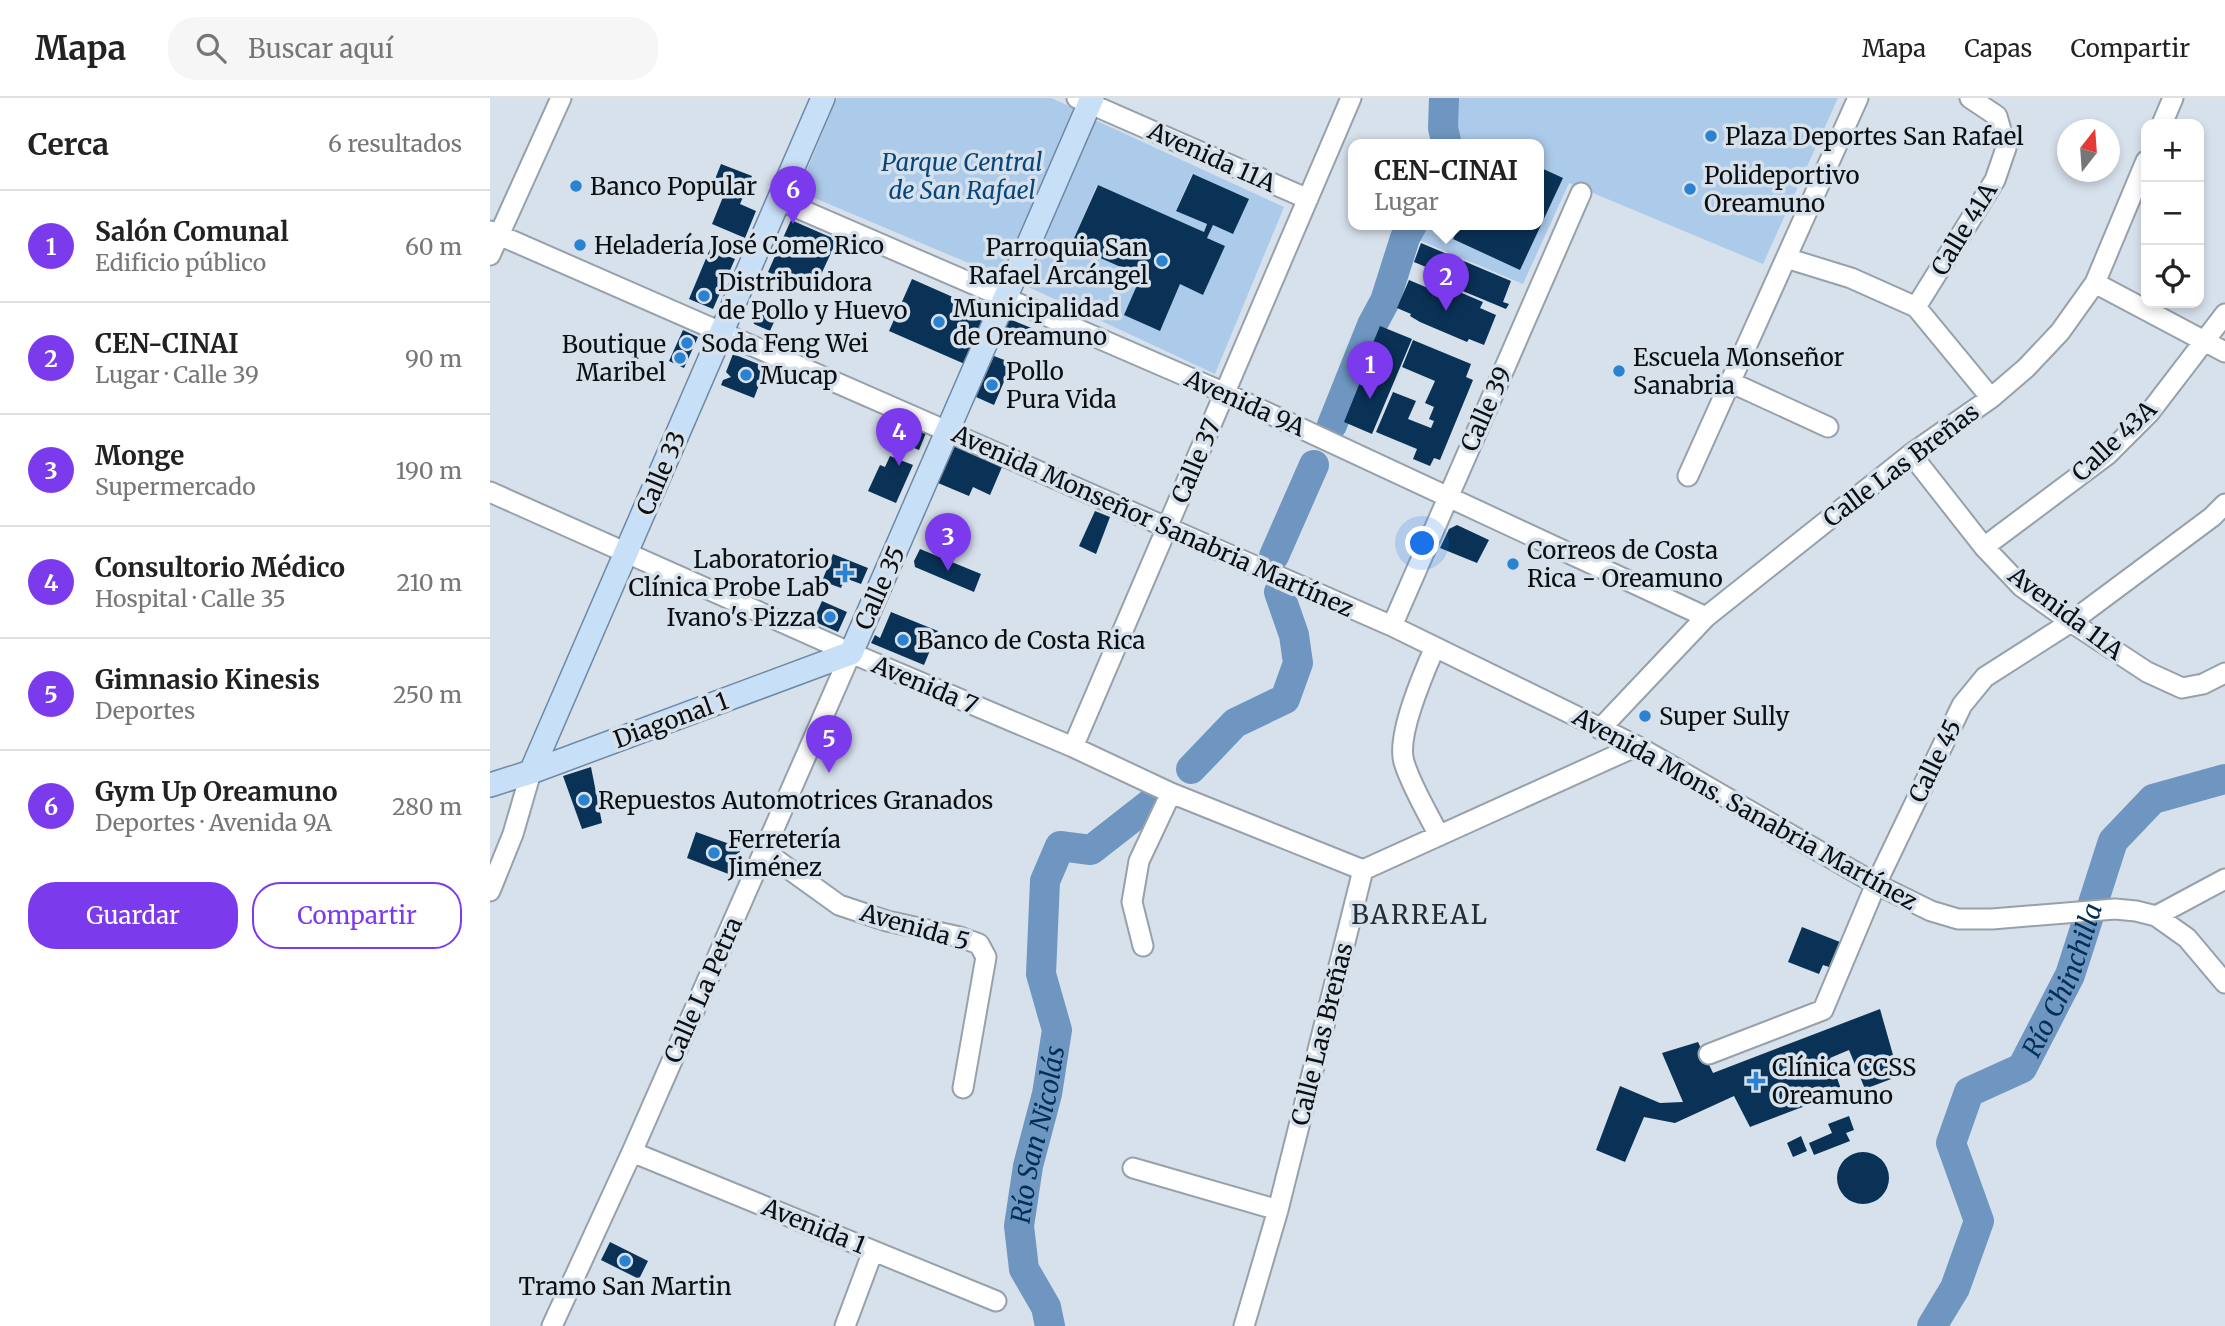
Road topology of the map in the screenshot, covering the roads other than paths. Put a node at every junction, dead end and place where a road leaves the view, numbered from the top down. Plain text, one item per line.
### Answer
1 (561, 98) edge
2 (1352, 98) edge
3 (1858, 98) edge
4 (1970, 98) edge
5 (2173, 98) edge
6 (820, 99) edge
7 (1086, 100) edge
8 (2164, 119) edge
9 (2141, 173) edge
10 (1581, 193) dead end
11 (1308, 199) junction
12 (779, 200) junction
13 (495, 233) edge
14 (490, 255) edge
15 (1786, 258) junction
16 (2095, 283) junction
17 (1007, 297) junction
18 (1916, 307) junction
19 (2225, 314) edge
20 (722, 333) junction
21 (2204, 341) junction
22 (2225, 352) edge
23 (1730, 382) junction
24 (1225, 393) junction
25 (1991, 398) junction
26 (1828, 427) dead end
27 (948, 432) junction
28 (1911, 454) junction
29 (1688, 476) dead end
30 (490, 492) edge
31 (1448, 496) junction
32 (2225, 503) edge
33 (1167, 528) junction
34 (1984, 547) junction
35 (626, 553) junction
36 (1706, 617) junction
37 (2071, 622) junction
38 (1392, 626) junction
39 (1435, 647) junction
40 (851, 653) junction
41 (2225, 673) edge
42 (1600, 729) junction
43 (1637, 746) junction
44 (1073, 747) junction
45 (531, 772) junction
46 (490, 785) edge
47 (1171, 793) junction
48 (1439, 835) junction
49 (764, 851) junction
50 (1363, 870) junction
51 (2225, 879) edge
52 (1876, 884) junction
53 (490, 891) edge
54 (2156, 916) junction
55 (1143, 946) dead end
56 (2225, 983) edge
57 (1709, 1054) dead end
58 (963, 1088) dead end
59 (632, 1152) junction
60 (1133, 1168) dead end
61 (1278, 1210) junction
62 (873, 1251) junction
63 (996, 1301) dead end
64 (552, 1326) edge
65 (845, 1326) edge
66 (1244, 1326) edge

1 - 13 street
2 - 11 street, Calle 37
3 - 15 street
4 - 18 street, Calle 41A
5 - 8 street
6 - 12 main road, Calle 33
7 - 11 street, Avenida 11A
7 - 17 main road, Calle 35
9 - 16 street, Calle Las Breñas
10 - 31 street, Calle 39
11 - 24 street, Calle 37
12 - 17 street, Avenida 9A
12 - 20 main road, Calle 33
13 - 14 street
13 - 20 street, Avenida Monseñor Sanabria Martínez
15 - 18 street
15 - 23 street
16 - 21 street
16 - 25 street, Calle Las Breñas
17 - 24 street, Avenida 9A
17 - 27 main road, Calle 35
18 - 25 street
19 - 21 street, Calle 43A
20 - 27 street, Avenida Monseñor Sanabria Martínez
20 - 35 main road, Calle 33
21 - 22 street
21 - 34 street, Calle 43A
23 - 26 street
23 - 29 street
24 - 31 street, Avenida 9A
24 - 33 street, Calle 37
25 - 28 street, Calle Las Breñas
27 - 33 street, Avenida Monseñor Sanabria Martínez
27 - 40 main road, Calle 35
28 - 34 street, Avenida 11A
28 - 36 street, Calle Las Breñas
30 - 35 street, Avenida 7
31 - 36 street, Avenida 9A
31 - 38 street, Calle 39
32 - 37 street, Calle 45
33 - 38 street, Avenida Monseñor Sanabria Martínez
33 - 44 street, Calle 37
34 - 37 street, Avenida 11A
35 - 40 street, Avenida 7
35 - 45 main road, Calle 33
36 - 42 street, Calle Las Breñas
37 - 41 street, Avenida 11A
37 - 52 street, Calle 45
38 - 39 street, Avenida Mons. Sanabria Martínez
39 - 42 street, Avenida Mons. Sanabria Martínez
39 - 48 street
40 - 44 street, Avenida 7
40 - 45 main road, Diagonal 1
40 - 49 street, Calle La Petra
42 - 43 street, Avenida Mons. Sanabria Martínez
43 - 48 street
43 - 52 street, Avenida Mons. Sanabria Martínez
44 - 47 street, Avenida 7
45 - 46 main road, Diagonal 1
45 - 53 street, Calle 33
47 - 50 street, Avenida 7
47 - 55 street
48 - 50 street
49 - 58 street, Avenida 5
49 - 59 street, Calle La Petra
50 - 61 street, Calle Las Breñas
51 - 54 street
52 - 54 street, Avenida Mons. Sanabria Martínez
52 - 57 street, Calle 45
54 - 56 street
59 - 62 street, Avenida 1
59 - 64 street, Calle La Petra
60 - 61 street
61 - 66 street, Calle Las Breñas
62 - 63 street, Avenida 1
62 - 65 street

